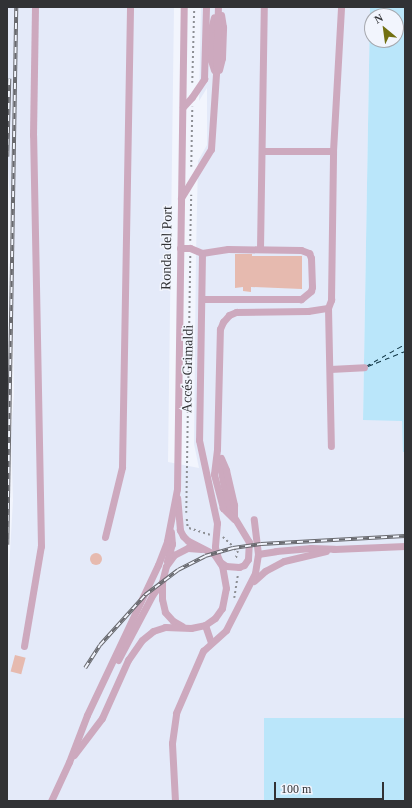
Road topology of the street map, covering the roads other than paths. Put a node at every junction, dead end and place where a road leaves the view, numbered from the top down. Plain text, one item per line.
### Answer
1 (35, 7) edge
2 (130, 7) edge
3 (184, 7) edge
4 (206, 7) edge
5 (218, 7) edge
6 (264, 7) edge
7 (341, 7) edge
8 (183, 106) junction
9 (262, 151) junction
10 (333, 151) junction
11 (181, 198) junction
12 (180, 248) junction
13 (260, 249) junction
14 (202, 253) junction
15 (202, 299) junction
16 (328, 308) junction
17 (364, 367) dead end
18 (330, 369) junction
19 (331, 446) dead end
20 (217, 449) junction
21 (177, 489) junction
22 (234, 519) junction
23 (254, 519) dead end
24 (170, 520) junction
25 (105, 537) dead end
26 (405, 546) edge
27 (207, 550) junction
28 (334, 550) junction
29 (258, 554) junction
30 (220, 562) junction
31 (166, 566) junction
32 (162, 582) junction
33 (249, 585) junction
34 (205, 625) junction
35 (186, 627) junction
36 (211, 642) junction
37 (24, 646) dead end
38 (102, 686) junction
39 (69, 762) junction
40 (51, 801) edge
41 (175, 801) edge

1 - 37 street
2 - 25 street
3 - 8 street, Ronda del Port
4 - 8 street
5 - 11 street
6 - 9 street
7 - 10 street
8 - 11 street, Ronda del Port
9 - 10 street
9 - 13 street
10 - 16 street
11 - 12 street, Ronda del Port
12 - 14 street
12 - 21 street, Ronda del Port
13 - 14 street
13 - 15 street
14 - 15 street, Accés Grimaldi
15 - 30 street, Accés Grimaldi
16 - 18 street
16 - 20 street
17 - 18 street
18 - 19 street
20 - 22 street
20 - 22 street
21 - 24 street
21 - 27 street
22 - 30 street
23 - 29 street
24 - 31 street
24 - 38 street
26 - 28 street
27 - 30 street
27 - 31 street
28 - 29 street
28 - 33 street
29 - 33 street
30 - 34 street
31 - 32 street
32 - 35 street
32 - 38 street
33 - 36 street
34 - 35 street
34 - 36 street
35 - 39 street
36 - 41 street
38 - 39 street
39 - 40 street

